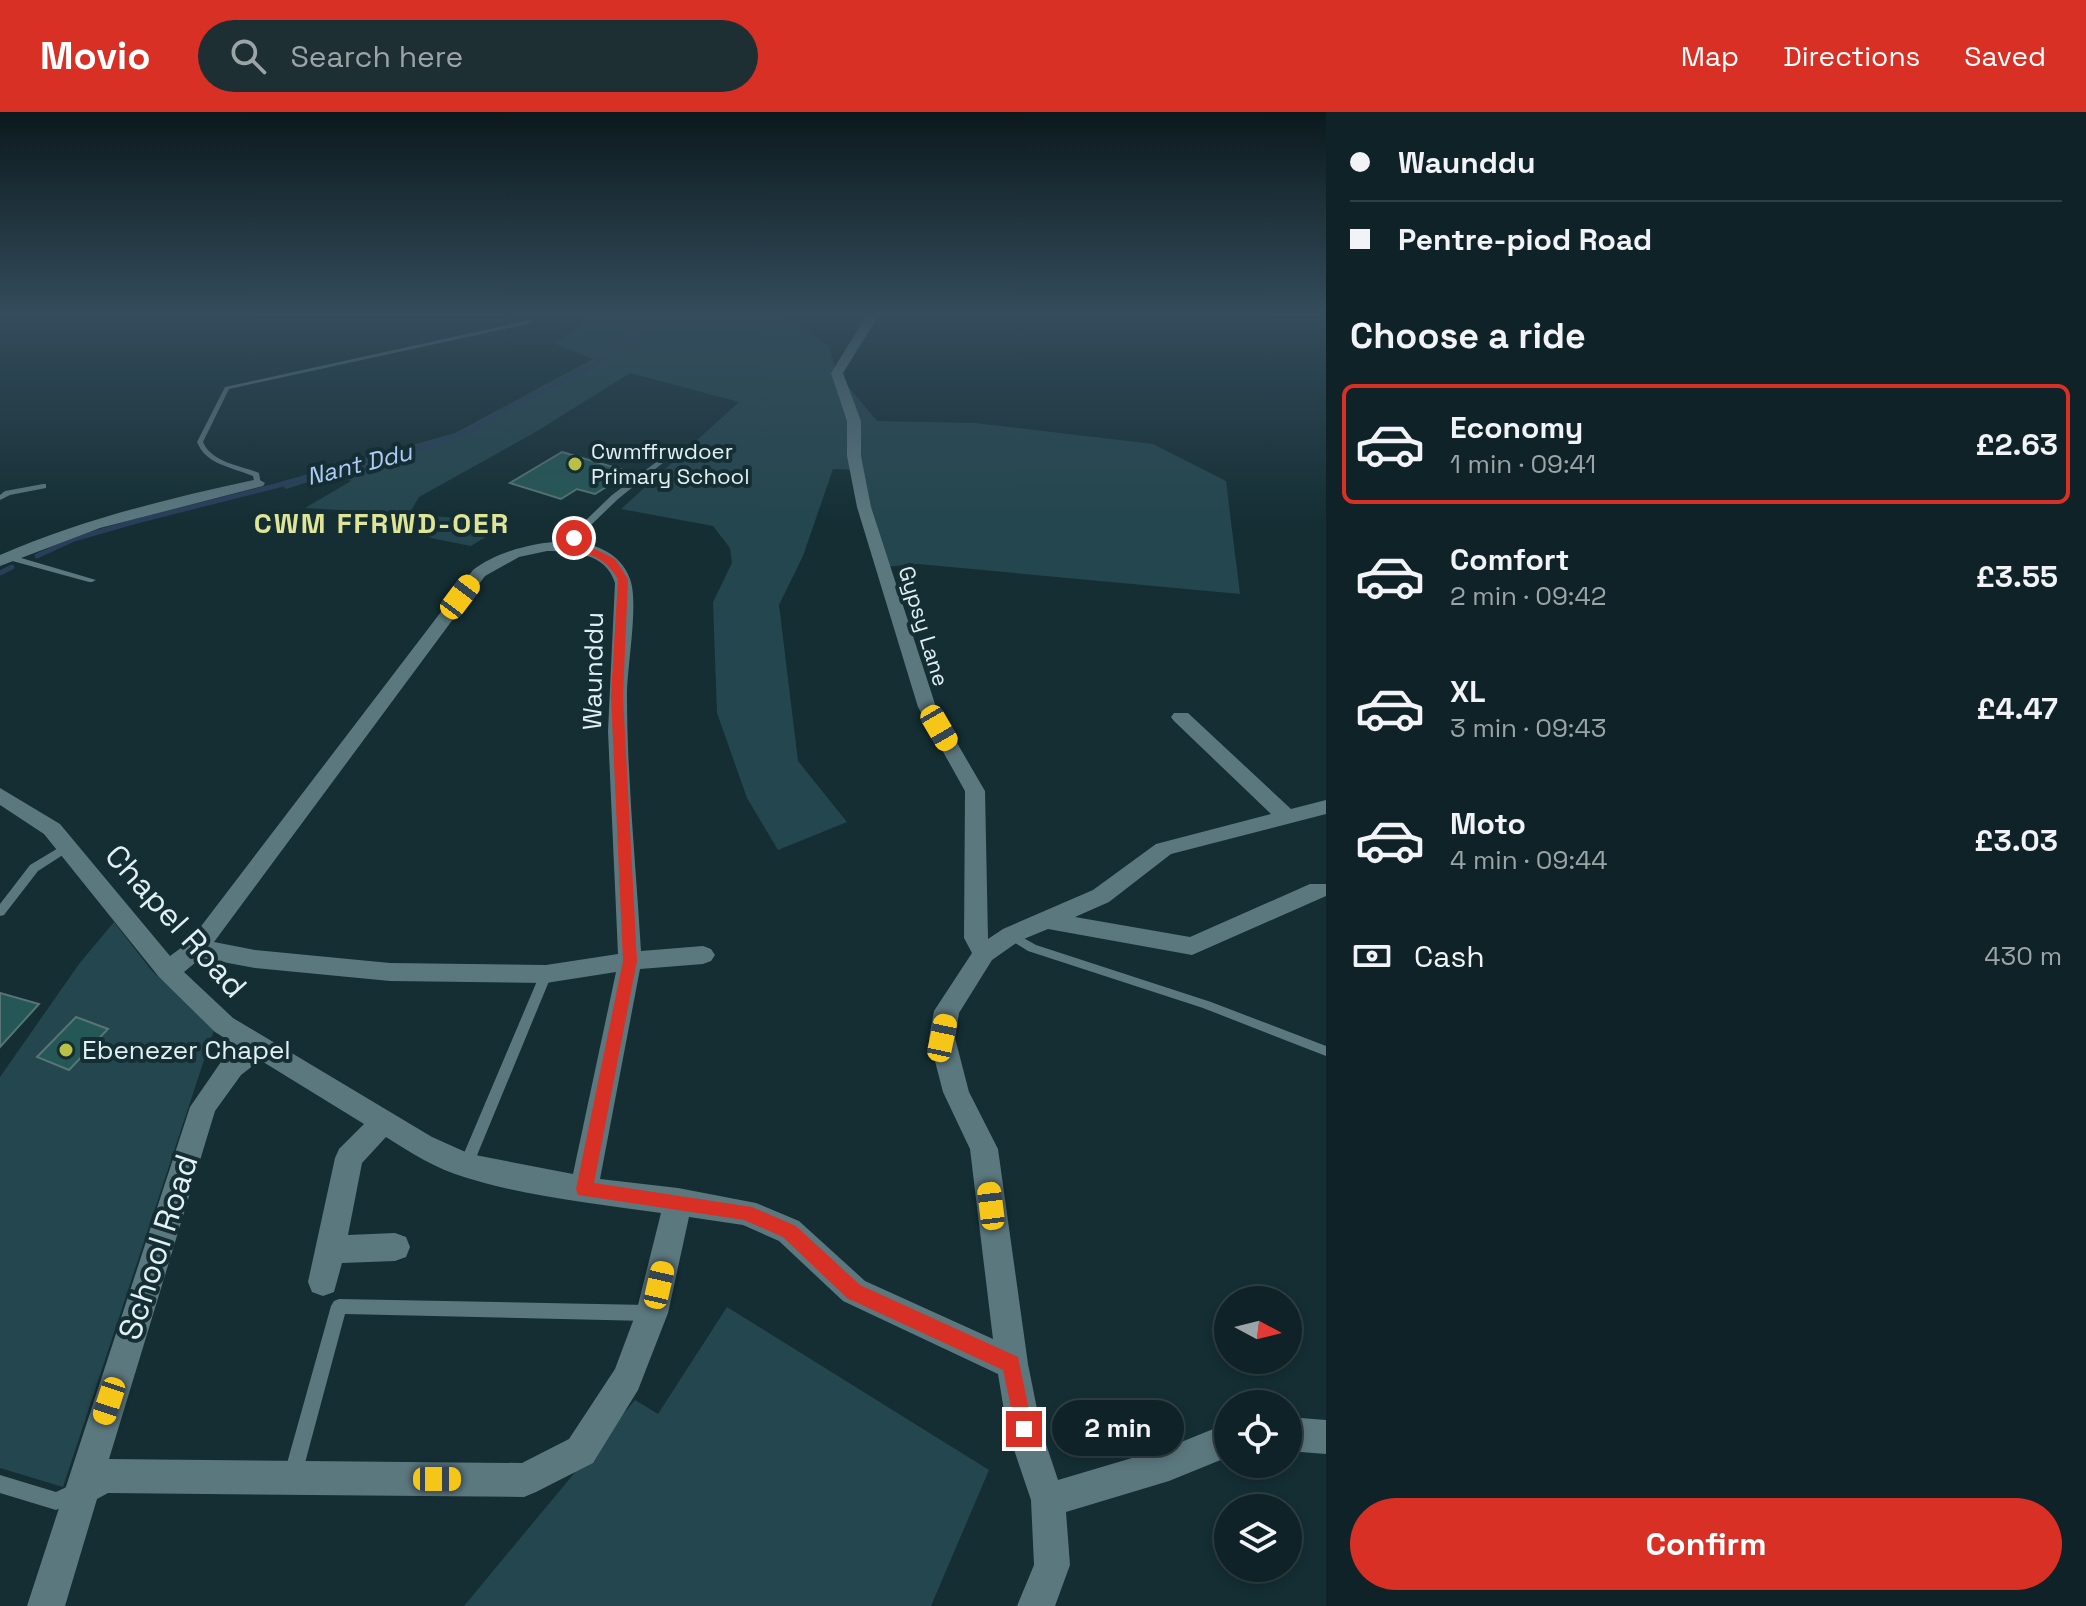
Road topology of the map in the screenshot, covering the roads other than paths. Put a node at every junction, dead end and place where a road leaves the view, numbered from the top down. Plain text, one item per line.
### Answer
1 (247, 384) edge
2 (841, 384) edge
3 (612, 449) dead end
4 (258, 483) joint
5 (43, 486) dead end
6 (0, 498) edge
7 (563, 547) junction
8 (4, 559) edge
9 (92, 580) dead end
10 (1181, 717) dead end
11 (0, 795) edge
12 (1326, 807) edge
13 (1285, 816) junction
14 (65, 848) junction
15 (1318, 890) dead end
16 (0, 912) edge
17 (1046, 920) junction
18 (1011, 935) junction
19 (197, 948) junction
20 (703, 955) dead end
21 (981, 960) junction
22 (630, 961) junction
23 (168, 971) junction
24 (546, 974) junction
25 (260, 1045) junction
26 (1326, 1051) edge
27 (383, 1122) junction
28 (466, 1166) junction
29 (584, 1189) junction
30 (678, 1201) junction
31 (395, 1247) dead end
32 (329, 1250) junction
33 (323, 1282) dead end
34 (652, 1313) junction
35 (1012, 1364) junction
36 (1302, 1435) edge
37 (1326, 1437) edge
38 (1214, 1446) edge
39 (292, 1478) junction
40 (0, 1484) edge
41 (81, 1489) junction
42 (1048, 1500) junction
43 (46, 1606) edge
44 (1036, 1606) edge

1 - 4 lane
2 - 21 street, Gypsy Lane
3 - 7 lane
4 - 8 street
5 - 6 lane
7 - 19 street, Waunddu
7 - 22 street, Waunddu
8 - 9 lane
10 - 13 street
11 - 14 street, Chapel Road
12 - 13 street
13 - 17 street
14 - 16 lane
14 - 23 street, Chapel Road
15 - 17 street
17 - 18 street
18 - 21 street
18 - 26 lane
19 - 23 street, Waunddu
19 - 24 street
20 - 22 street
21 - 35 street
22 - 24 street
22 - 29 street, Waunddu
23 - 25 street, Chapel Road
24 - 28 lane
25 - 27 street, Chapel Road
25 - 41 street, School Road
27 - 28 street, Chapel Road
27 - 32 street
28 - 29 street, Chapel Road
29 - 30 street, Chapel Road
30 - 34 street
30 - 35 street, Chapel Road
31 - 32 street
32 - 33 street
34 - 39 street
34 - 39 lane
35 - 42 street
36 - 37 street
38 - 42 street
39 - 41 street
40 - 41 lane
41 - 43 street, School Road
42 - 44 street

